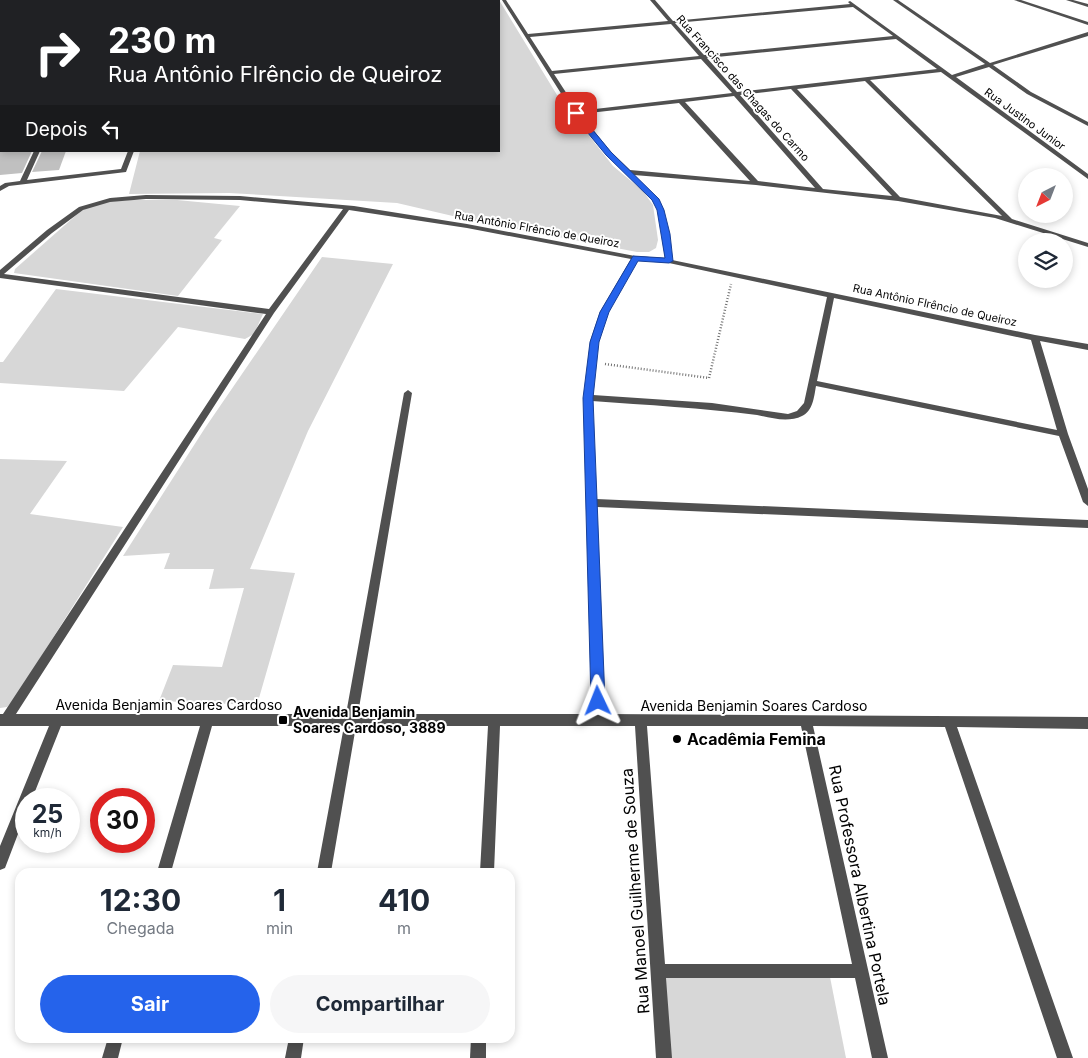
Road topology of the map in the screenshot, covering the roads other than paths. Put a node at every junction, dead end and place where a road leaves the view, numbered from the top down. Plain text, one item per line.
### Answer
1 (504, 0) edge
2 (652, 0) edge
3 (847, 0) edge
4 (895, 0) edge
5 (1016, 0) edge
6 (1068, 0) edge
7 (854, 5) junction
8 (1088, 6) edge
9 (671, 22) junction
10 (1088, 24) edge
11 (1088, 34) edge
12 (527, 36) junction
13 (896, 37) junction
14 (702, 57) junction
15 (987, 65) junction
16 (941, 70) junction
17 (550, 73) junction
18 (950, 77) junction
19 (866, 79) junction
20 (793, 88) junction
21 (734, 95) junction
22 (681, 101) junction
23 (576, 113) junction
24 (1088, 124) edge
25 (38, 152) edge
26 (130, 152) edge
27 (627, 172) junction
28 (1088, 177) edge
29 (23, 182) junction
30 (756, 183) junction
31 (0, 189) edge
32 (820, 189) junction
33 (898, 199) junction
34 (348, 208) junction
35 (1009, 220) junction
36 (1088, 245) edge
37 (636, 258) junction
38 (669, 261) junction
39 (0, 275) edge
40 (831, 294) junction
41 (271, 312) junction
42 (1088, 337) edge
43 (1035, 338) junction
44 (1085, 347) edge
45 (813, 383) junction
46 (408, 393) dead end
47 (588, 398) junction
48 (1063, 434) junction
49 (1088, 502) edge
50 (592, 503) junction
51 (1088, 524) edge
52 (3, 720) edge
53 (57, 720) junction
54 (208, 720) junction
55 (350, 720) junction
56 (806, 720) junction
57 (599, 721) junction
58 (494, 722) junction
59 (641, 722) junction
60 (949, 722) junction
61 (1088, 723) edge
62 (0, 863) edge
63 (165, 868) edge
64 (325, 868) edge
65 (487, 868) edge
66 (659, 971) junction
67 (861, 971) junction
68 (114, 1043) edge
69 (296, 1043) edge
70 (479, 1043) edge
71 (110, 1058) edge
72 (293, 1058) edge
73 (478, 1058) edge
74 (664, 1058) edge
75 (880, 1058) edge
76 (1065, 1058) edge

1 - 12 street
2 - 9 street, Rua Francisco das Chagas do Carmo
3 - 7 street, Rua Justino Junior
4 - 15 street
5 - 10 street
6 - 8 street
7 - 9 street
7 - 13 street, Rua Justino Junior
9 - 12 street
9 - 14 street, Rua Francisco das Chagas do Carmo
11 - 15 street
12 - 17 street
13 - 14 street
13 - 16 street, Rua Justino Junior
14 - 17 street
14 - 21 street, Rua Francisco das Chagas do Carmo
15 - 18 street
15 - 24 street
16 - 18 street, Rua Justino Junior
16 - 19 street
17 - 23 street
18 - 28 street, Rua Justino Junior
19 - 20 street
19 - 35 street
20 - 21 street
20 - 33 street
21 - 22 street
21 - 32 street, Rua Francisco das Chagas do Carmo
22 - 23 street
22 - 30 street
23 - 27 street
25 - 29 street
26 - 29 street
27 - 30 street
27 - 38 street
29 - 31 street
30 - 32 street
32 - 33 street
33 - 35 street
34 - 37 street, Rua Antônio Flrêncio de Queiroz
34 - 39 street, Rua Antônio Flrêncio de Queiroz
34 - 41 street
35 - 36 street
37 - 38 street, Rua Antônio Flrêncio de Queiroz
37 - 47 street
38 - 40 street, Rua Antônio Flrêncio de Queiroz
39 - 41 street
40 - 43 street, Rua Antônio Flrêncio de Queiroz
40 - 45 street
41 - 52 street
42 - 44 street
43 - 44 street, Rua Antônio Flrêncio de Queiroz
43 - 48 street
45 - 47 street
45 - 48 street
46 - 55 street
47 - 50 street
48 - 49 street
50 - 51 street
50 - 57 street
52 - 53 street, Avenida Benjamin Soares Cardoso
53 - 54 street, Avenida Benjamin Soares Cardoso
53 - 62 street
54 - 55 street, Avenida Benjamin Soares Cardoso
54 - 63 street
55 - 58 street, Avenida Benjamin Soares Cardoso
55 - 64 street
56 - 59 street, Avenida Benjamin Soares Cardoso
56 - 60 street, Avenida Benjamin Soares Cardoso
56 - 67 street, Rua Professora Albertina Portela
57 - 58 street, Avenida Benjamin Soares Cardoso
57 - 59 street, Avenida Benjamin Soares Cardoso
58 - 65 street
59 - 66 street, Rua Manoel Guilherme de Souza
60 - 61 street, Avenida Benjamin Soares Cardoso
60 - 76 street
66 - 67 street
66 - 74 street, Rua Manoel Guilherme de Souza
67 - 75 street, Rua Professora Albertina Portela
68 - 71 street
69 - 72 street
70 - 73 street

